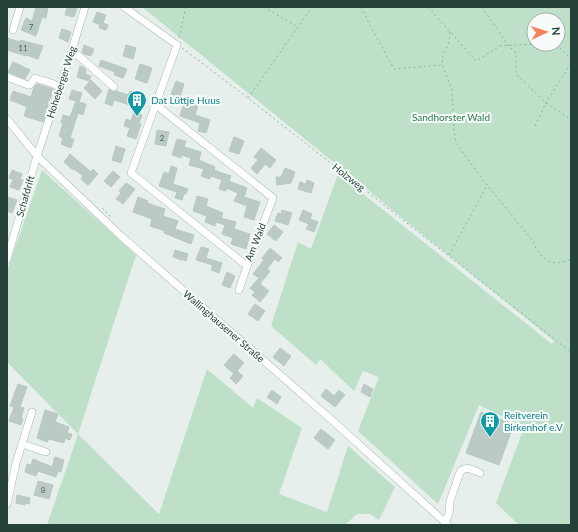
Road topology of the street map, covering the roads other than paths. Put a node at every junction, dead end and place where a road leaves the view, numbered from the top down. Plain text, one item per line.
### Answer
1 (20, 7) edge
2 (85, 7) edge
3 (124, 7) edge
4 (14, 30) dead end
5 (72, 50) junction
6 (7, 76) edge
7 (60, 87) junction
8 (114, 87) dead end
9 (156, 105) junction
10 (7, 119) edge
11 (37, 156) junction
12 (7, 259) edge
13 (247, 266) junction
14 (240, 290) dead end
15 (32, 412) dead end
16 (22, 444) junction
17 (46, 452) dead end
18 (480, 473) dead end
19 (7, 504) edge
20 (446, 524) edge

1 - 4 street
2 - 5 street, Hoheberger Weg
3 - 9 street, Am Wald
5 - 7 street, Hoheberger Weg
5 - 8 street
6 - 7 street
7 - 11 street, Hoheberger Weg
9 - 13 street, Am Wald
9 - 13 street, Am Wald
10 - 11 street, Wallinghausener Straße
11 - 12 street, Schafdrift
11 - 20 street, Wallinghausener Straße
13 - 14 street
15 - 16 street
16 - 17 street
16 - 19 street
18 - 20 street

